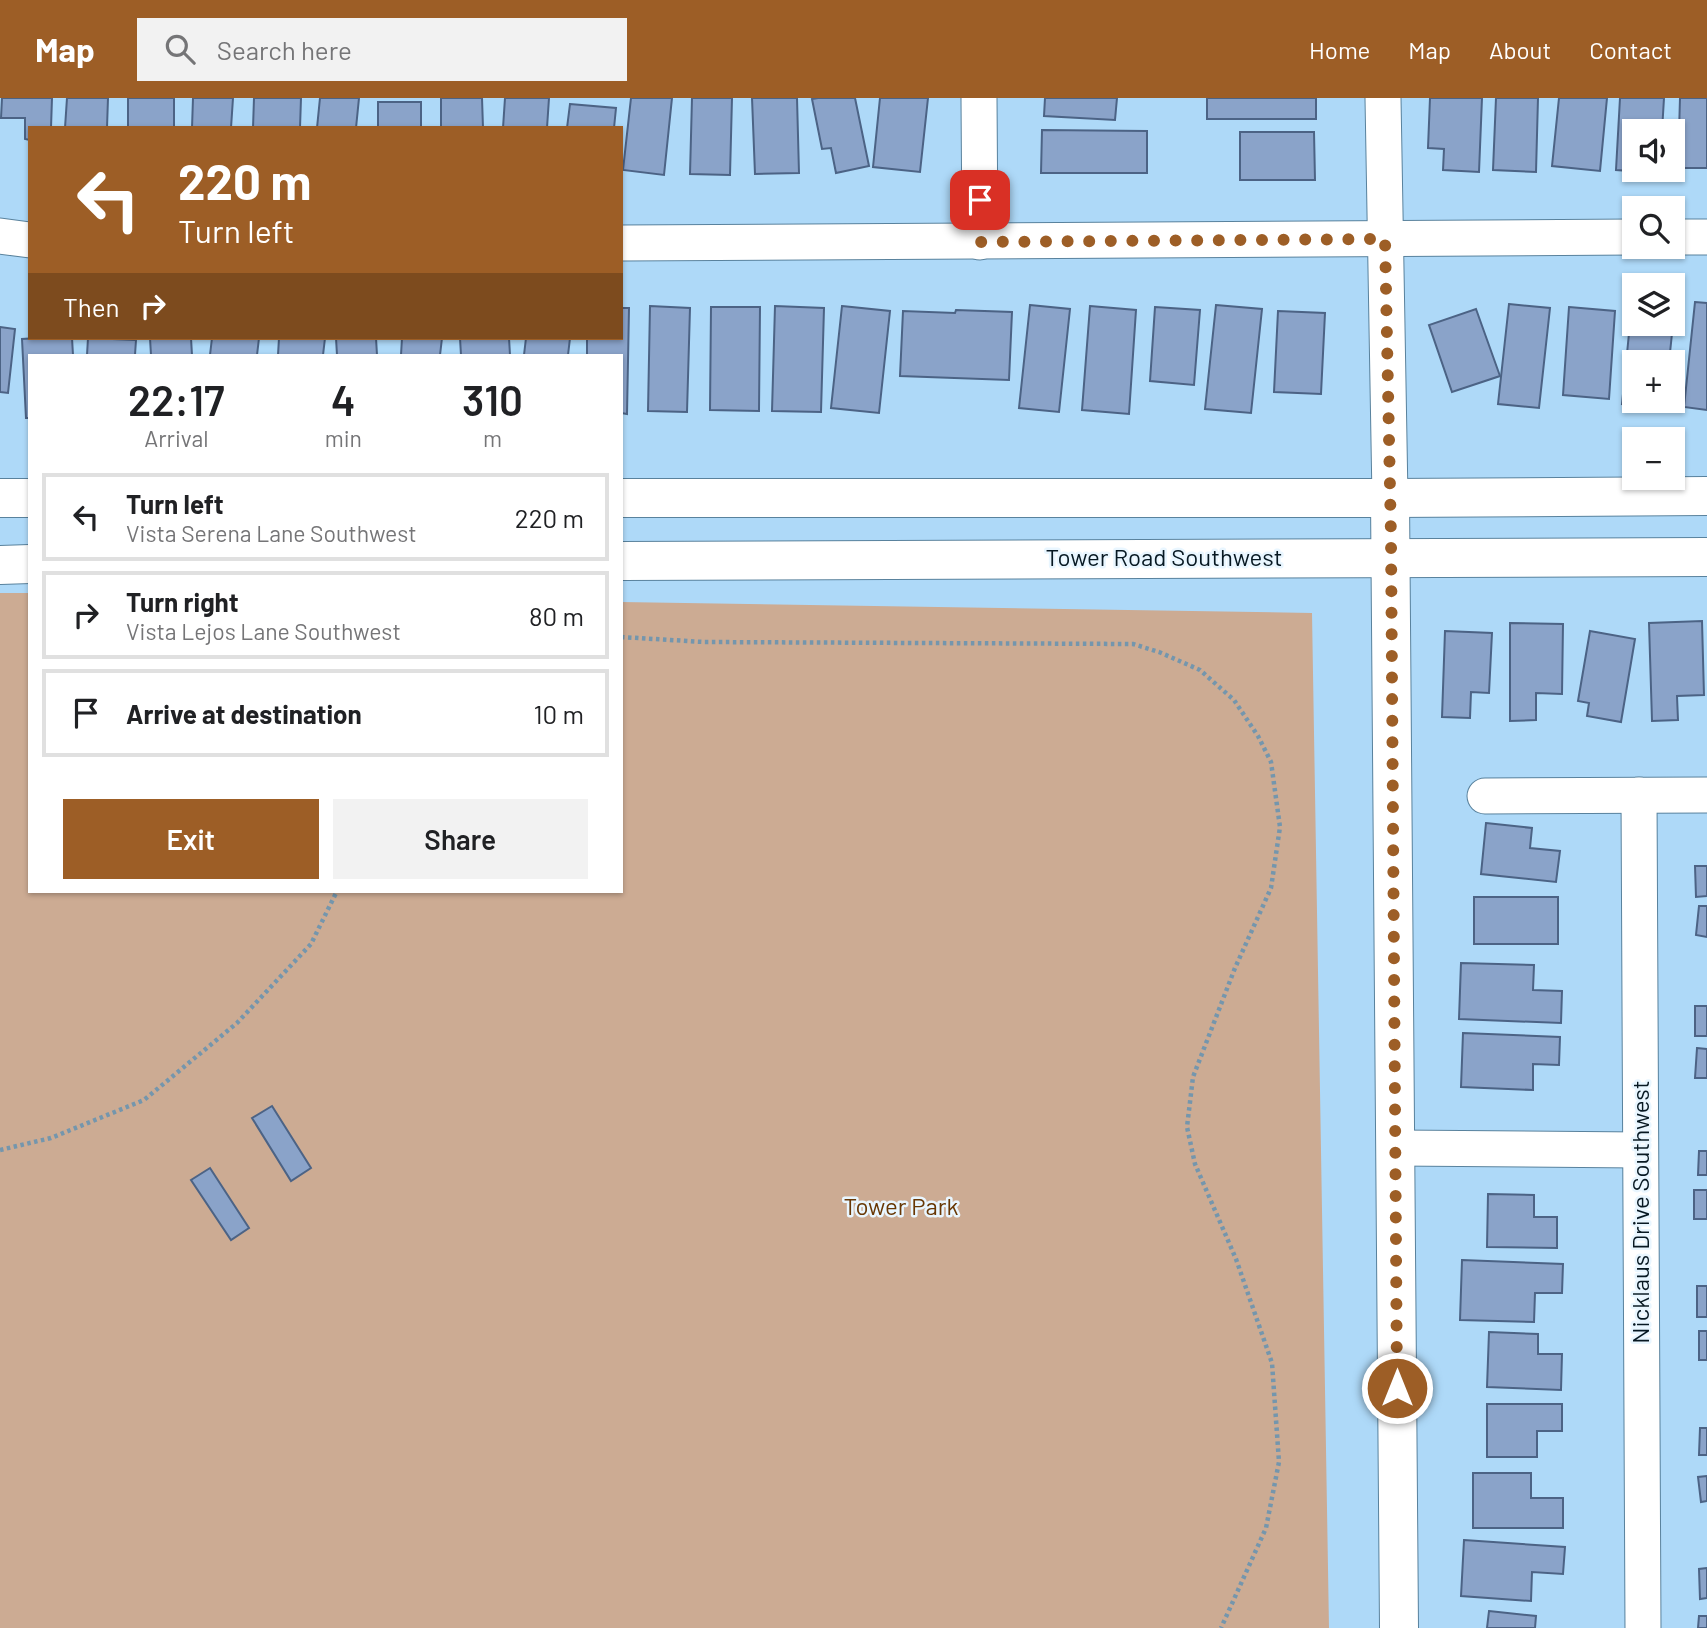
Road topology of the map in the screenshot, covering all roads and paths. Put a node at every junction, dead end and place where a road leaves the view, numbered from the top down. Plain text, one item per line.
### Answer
1 (979, 98) edge
2 (1383, 98) edge
3 (0, 236) edge
4 (1622, 237) edge
5 (1685, 237) edge
6 (1707, 237) edge
7 (1385, 239) junction
8 (28, 240) edge
9 (980, 242) junction
10 (623, 243) edge
11 (1707, 496) edge
12 (0, 498) edge
13 (28, 498) edge
14 (623, 498) edge
15 (1390, 498) junction
16 (1391, 557) junction
17 (1707, 557) edge
18 (623, 561) edge
19 (0, 565) edge
20 (28, 565) edge
21 (623, 637) edge
22 (1639, 795) junction
23 (1707, 795) edge
24 (1485, 796) dead end
25 (336, 893) edge
26 (1396, 1149) junction
27 (0, 1150) edge
28 (1640, 1150) junction
29 (1221, 1628) edge
30 (1399, 1628) edge
31 (1643, 1628) edge

1 - 9 street
2 - 7 street
3 - 8 street
4 - 7 street
5 - 6 street
7 - 9 street
7 - 15 street
9 - 10 street
11 - 15 street
12 - 13 street
14 - 15 street
15 - 16 street
16 - 17 street, Tower Road Southwest
16 - 18 street, Tower Road Southwest
16 - 26 street
19 - 20 street
21 - 29 path
22 - 23 street
22 - 24 street
22 - 28 street, Nicklaus Drive Southwest
25 - 27 path
26 - 28 street
26 - 30 street
28 - 31 street, Nicklaus Drive Southwest

